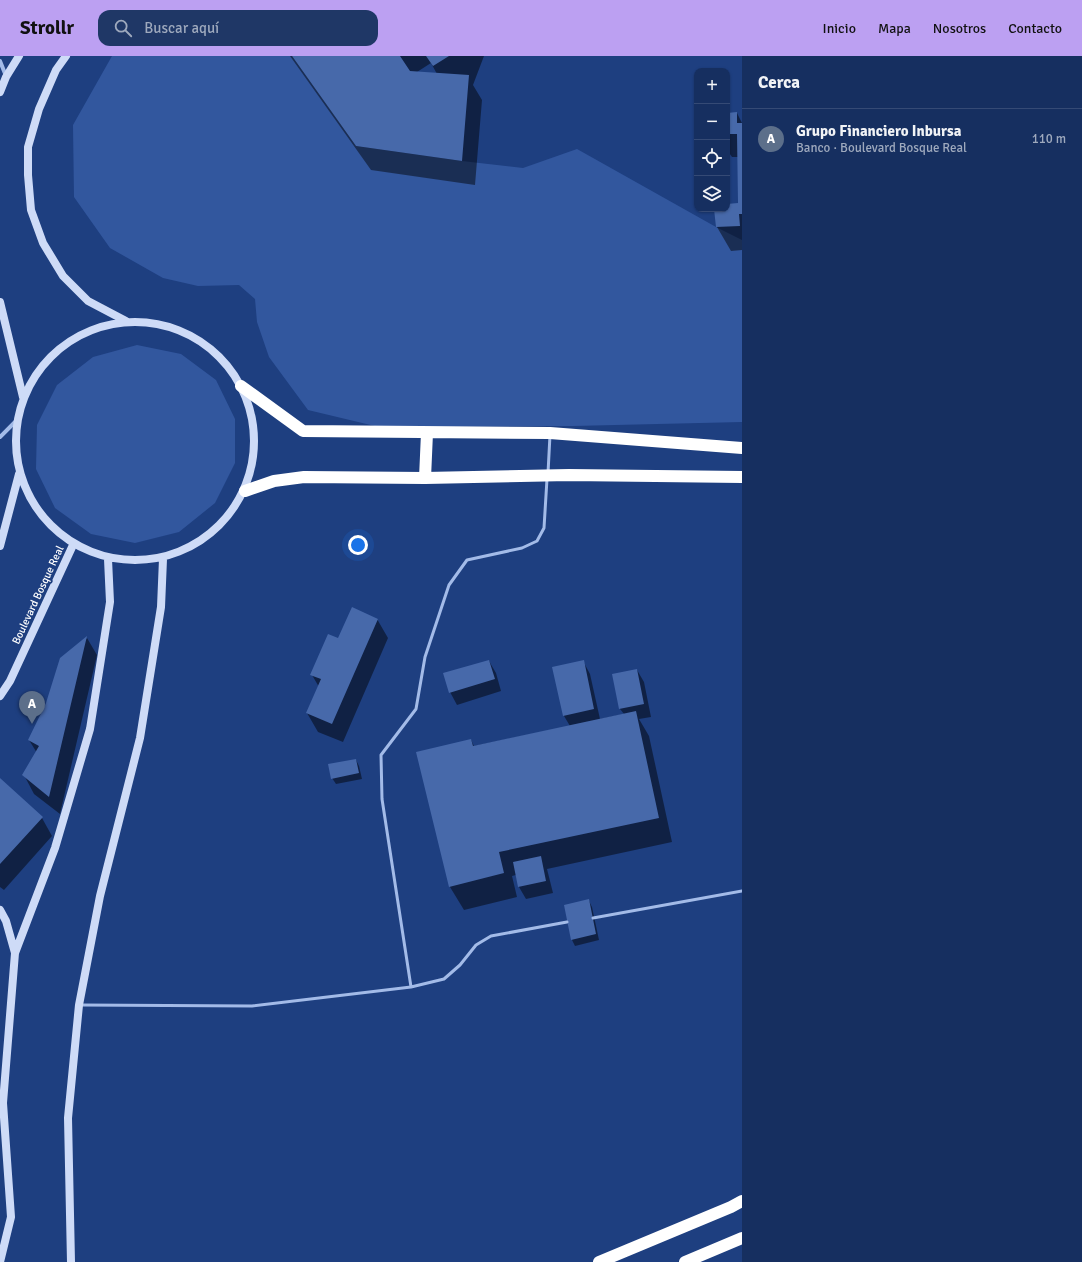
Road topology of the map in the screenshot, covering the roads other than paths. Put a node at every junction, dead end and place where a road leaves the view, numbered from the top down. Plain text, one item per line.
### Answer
1 (19, 56) edge
2 (66, 56) edge
3 (0, 61) edge
4 (6, 77) junction
5 (0, 92) edge
6 (0, 302) edge
7 (126, 322) junction
8 (241, 386) junction
9 (23, 397) junction
10 (16, 421) junction
11 (427, 433) junction
12 (550, 433) junction
13 (0, 437) edge
14 (742, 448) edge
15 (19, 474) junction
16 (547, 476) junction
17 (425, 478) junction
18 (742, 478) edge
19 (244, 491) junction
20 (73, 545) junction
21 (0, 546) edge
22 (108, 559) junction
23 (163, 559) junction
24 (0, 696) edge
25 (742, 891) edge
26 (0, 910) edge
27 (593, 918) dead end
28 (567, 922) dead end
29 (16, 953) junction
30 (411, 987) junction
31 (79, 1006) junction
32 (742, 1201) edge
33 (742, 1238) edge
34 (0, 1262) edge
35 (71, 1262) edge
36 (599, 1262) edge
37 (685, 1262) edge

1 - 4 main road
2 - 7 main road
3 - 4 street
4 - 5 main road
6 - 9 main road
7 - 8 main road
7 - 9 main road
8 - 11 highway
8 - 19 main road
9 - 10 main road
10 - 13 street
10 - 15 main road
11 - 12 highway
11 - 17 highway
12 - 14 highway
12 - 16 lane
15 - 20 main road
15 - 21 main road
16 - 17 highway
16 - 18 highway
16 - 30 lane
17 - 19 highway
19 - 23 main road
20 - 22 main road
20 - 24 main road, Boulevard Bosque Real
22 - 23 main road
22 - 29 main road
23 - 31 main road
25 - 27 lane
26 - 29 main road
28 - 30 lane
29 - 34 main road
30 - 31 lane
31 - 35 main road
32 - 36 highway
33 - 37 highway

